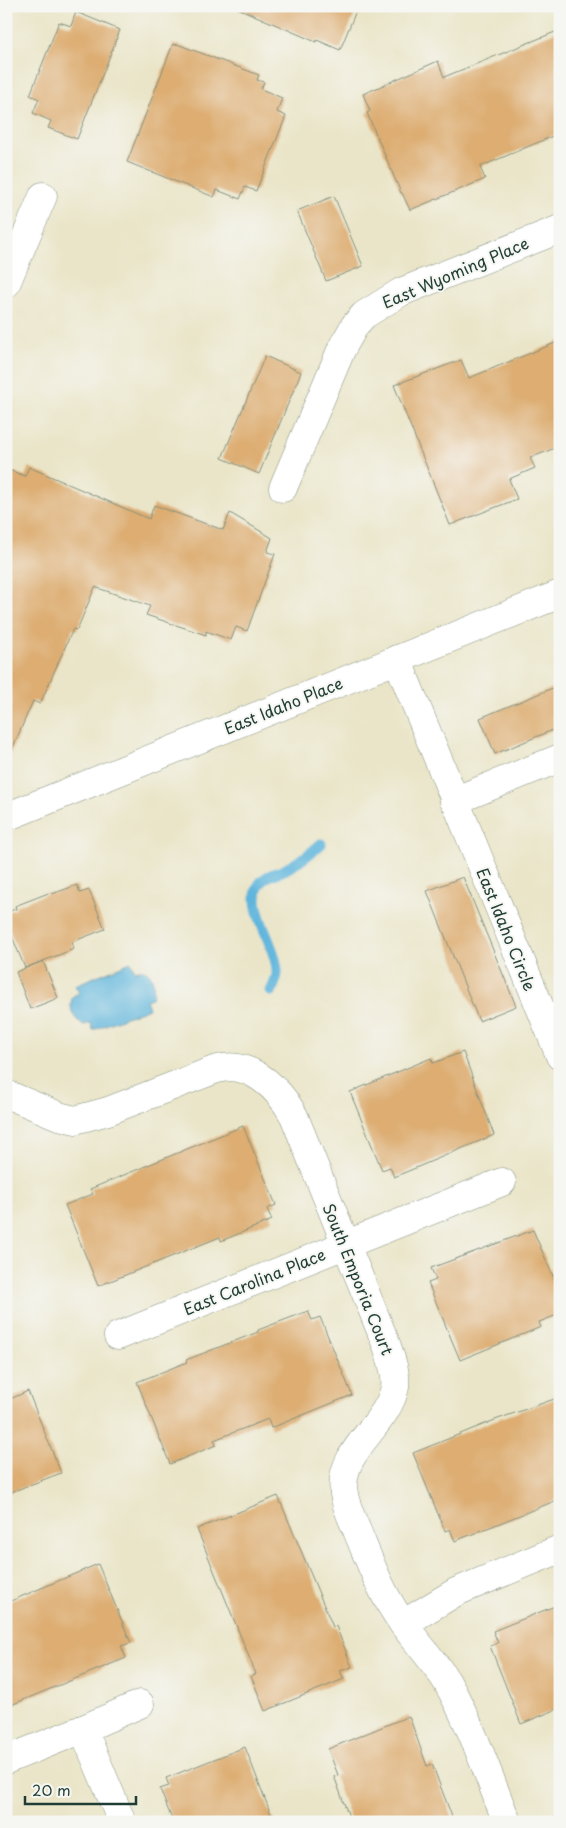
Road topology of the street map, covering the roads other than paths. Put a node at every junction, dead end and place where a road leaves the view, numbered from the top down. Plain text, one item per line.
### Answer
1 (43, 196) dead end
2 (560, 229) edge
3 (6, 284) edge
4 (283, 488) dead end
5 (560, 594) edge
6 (398, 659) junction
7 (560, 758) edge
8 (454, 801) junction
9 (6, 817) edge
10 (560, 1056) edge
11 (6, 1094) edge
12 (502, 1182) dead end
13 (345, 1244) junction
14 (118, 1336) dead end
15 (560, 1549) edge
16 (403, 1624) junction
17 (140, 1704) dead end
18 (84, 1729) junction
19 (6, 1760) edge
20 (122, 1822) edge
21 (507, 1822) edge

1 - 3 street
2 - 4 street, East Wyoming Place
5 - 6 street, East Idaho Place
6 - 8 street, East Idaho Circle
6 - 9 street, East Idaho Place
7 - 8 street
8 - 10 street, East Idaho Circle
11 - 13 street, South Emporia Court
12 - 13 street, East Carolina Place
13 - 14 street, East Carolina Place
13 - 16 street, South Emporia Court
15 - 16 street
16 - 21 street, South Emporia Court
17 - 18 street
18 - 19 street
18 - 20 street

